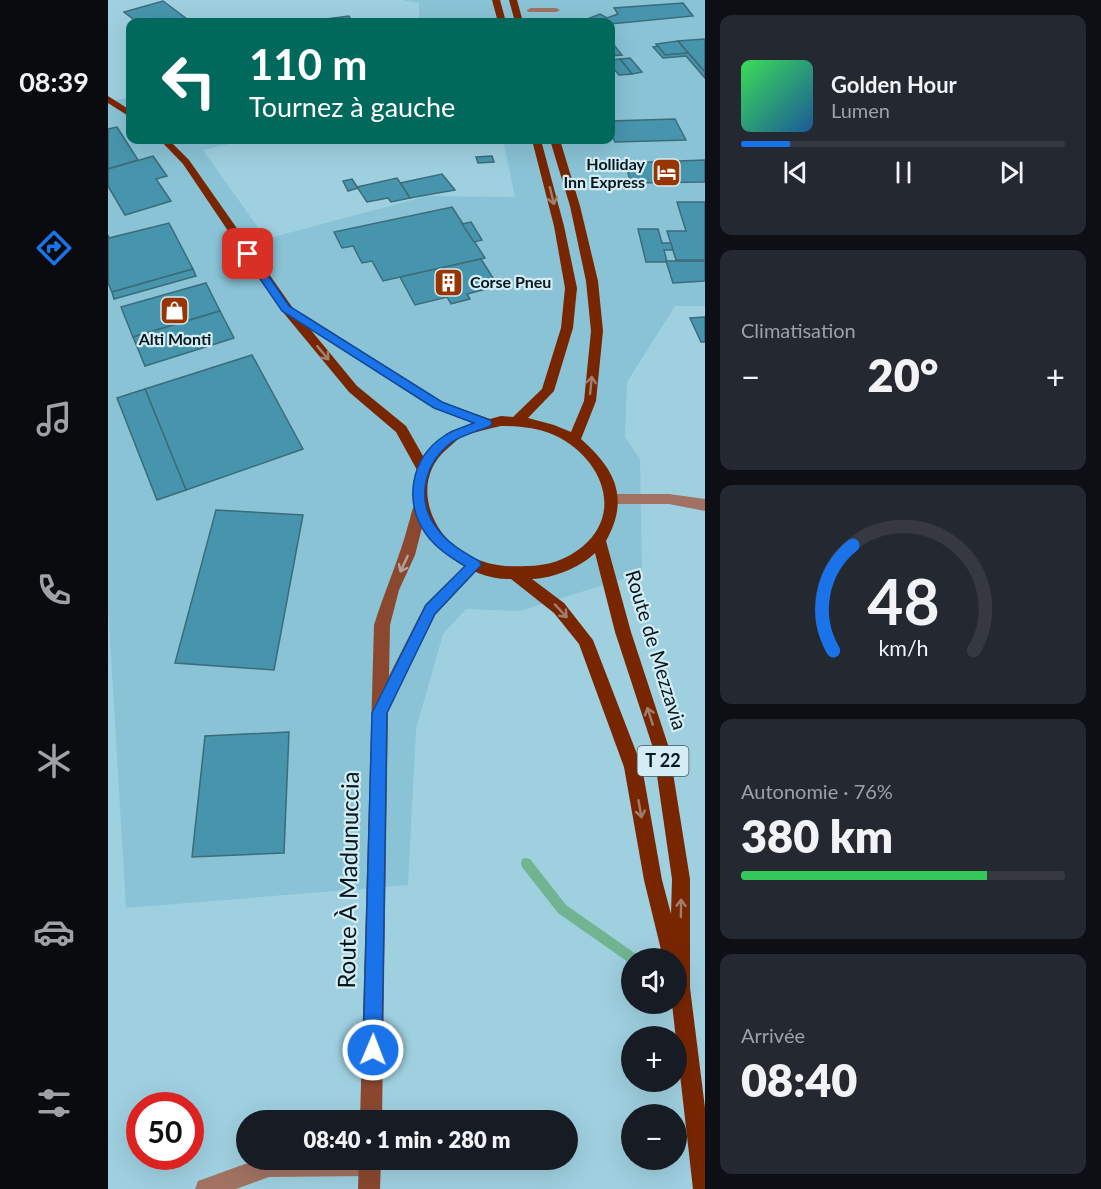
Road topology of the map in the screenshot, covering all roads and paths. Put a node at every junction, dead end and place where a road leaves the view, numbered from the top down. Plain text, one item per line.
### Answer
1 (496, 0) edge
2 (513, 0) edge
3 (531, 10) dead end
4 (556, 10) dead end
5 (501, 18) edge
6 (518, 18) edge
7 (108, 99) edge
8 (126, 111) edge
9 (168, 144) edge
10 (538, 144) edge
11 (556, 144) edge
12 (286, 308) junction
13 (517, 421) junction
14 (486, 423) junction
15 (574, 440) junction
16 (423, 468) junction
17 (613, 499) junction
18 (705, 505) edge
19 (420, 508) junction
20 (598, 542) junction
21 (475, 565) junction
22 (515, 574) junction
23 (379, 713) junction
24 (670, 948) edge
25 (679, 948) edge
26 (682, 1014) edge
27 (371, 1110) edge
28 (258, 1170) edge
29 (370, 1170) edge
30 (206, 1189) edge
31 (369, 1189) edge
32 (704, 1189) edge

1 - 5 main road
2 - 6 main road
3 - 4 street
7 - 8 main road
9 - 12 main road
10 -> 13 main road
15 -> 11 main road
12 - 14 main road
12 -> 16 main road
13 - 14 main road
13 - 15 main road
14 - 16 main road
15 - 17 main road
16 - 19 main road
17 - 18 street
17 - 20 main road
19 - 21 main road
19 -> 23 main road, Route À Madunuccia
20 - 22 main road
25 -> 20 main road, Route de Mezzavia / T 22
21 - 22 main road
21 - 23 main road, Route À Madunuccia
22 -> 24 main road, T 22
23 - 27 main road, Route À Madunuccia
26 - 32 main road, Route de Mezzavia / T 22
28 - 30 street
29 - 31 main road

